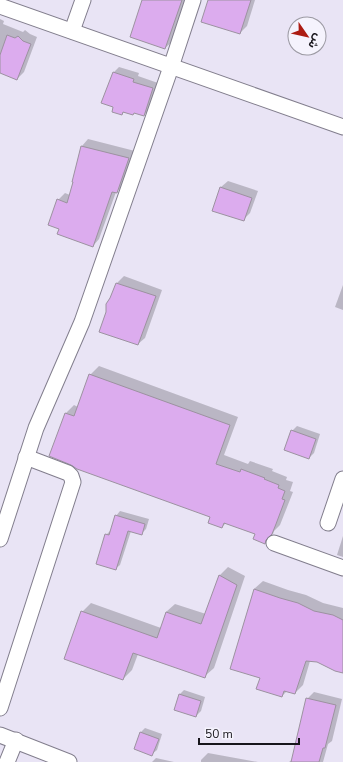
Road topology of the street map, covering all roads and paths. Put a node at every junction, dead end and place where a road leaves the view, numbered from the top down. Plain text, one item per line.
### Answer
1 (83, 0) edge
2 (193, 0) edge
3 (0, 6) edge
4 (72, 31) junction
5 (171, 67) junction
6 (343, 127) edge
7 (26, 457) junction
8 (343, 479) edge
9 (328, 523) dead end
10 (0, 539) edge
11 (274, 543) dead end
12 (343, 568) edge
13 (0, 708) edge
14 (0, 735) edge
15 (16, 740) junction
16 (7, 762) edge
17 (69, 762) edge

1 - 4 street
2 - 5 street
3 - 4 street
4 - 5 street
5 - 6 street
5 - 7 street
7 - 10 street
7 - 13 street
8 - 9 street
11 - 12 street
14 - 15 street
15 - 16 street
15 - 17 street

